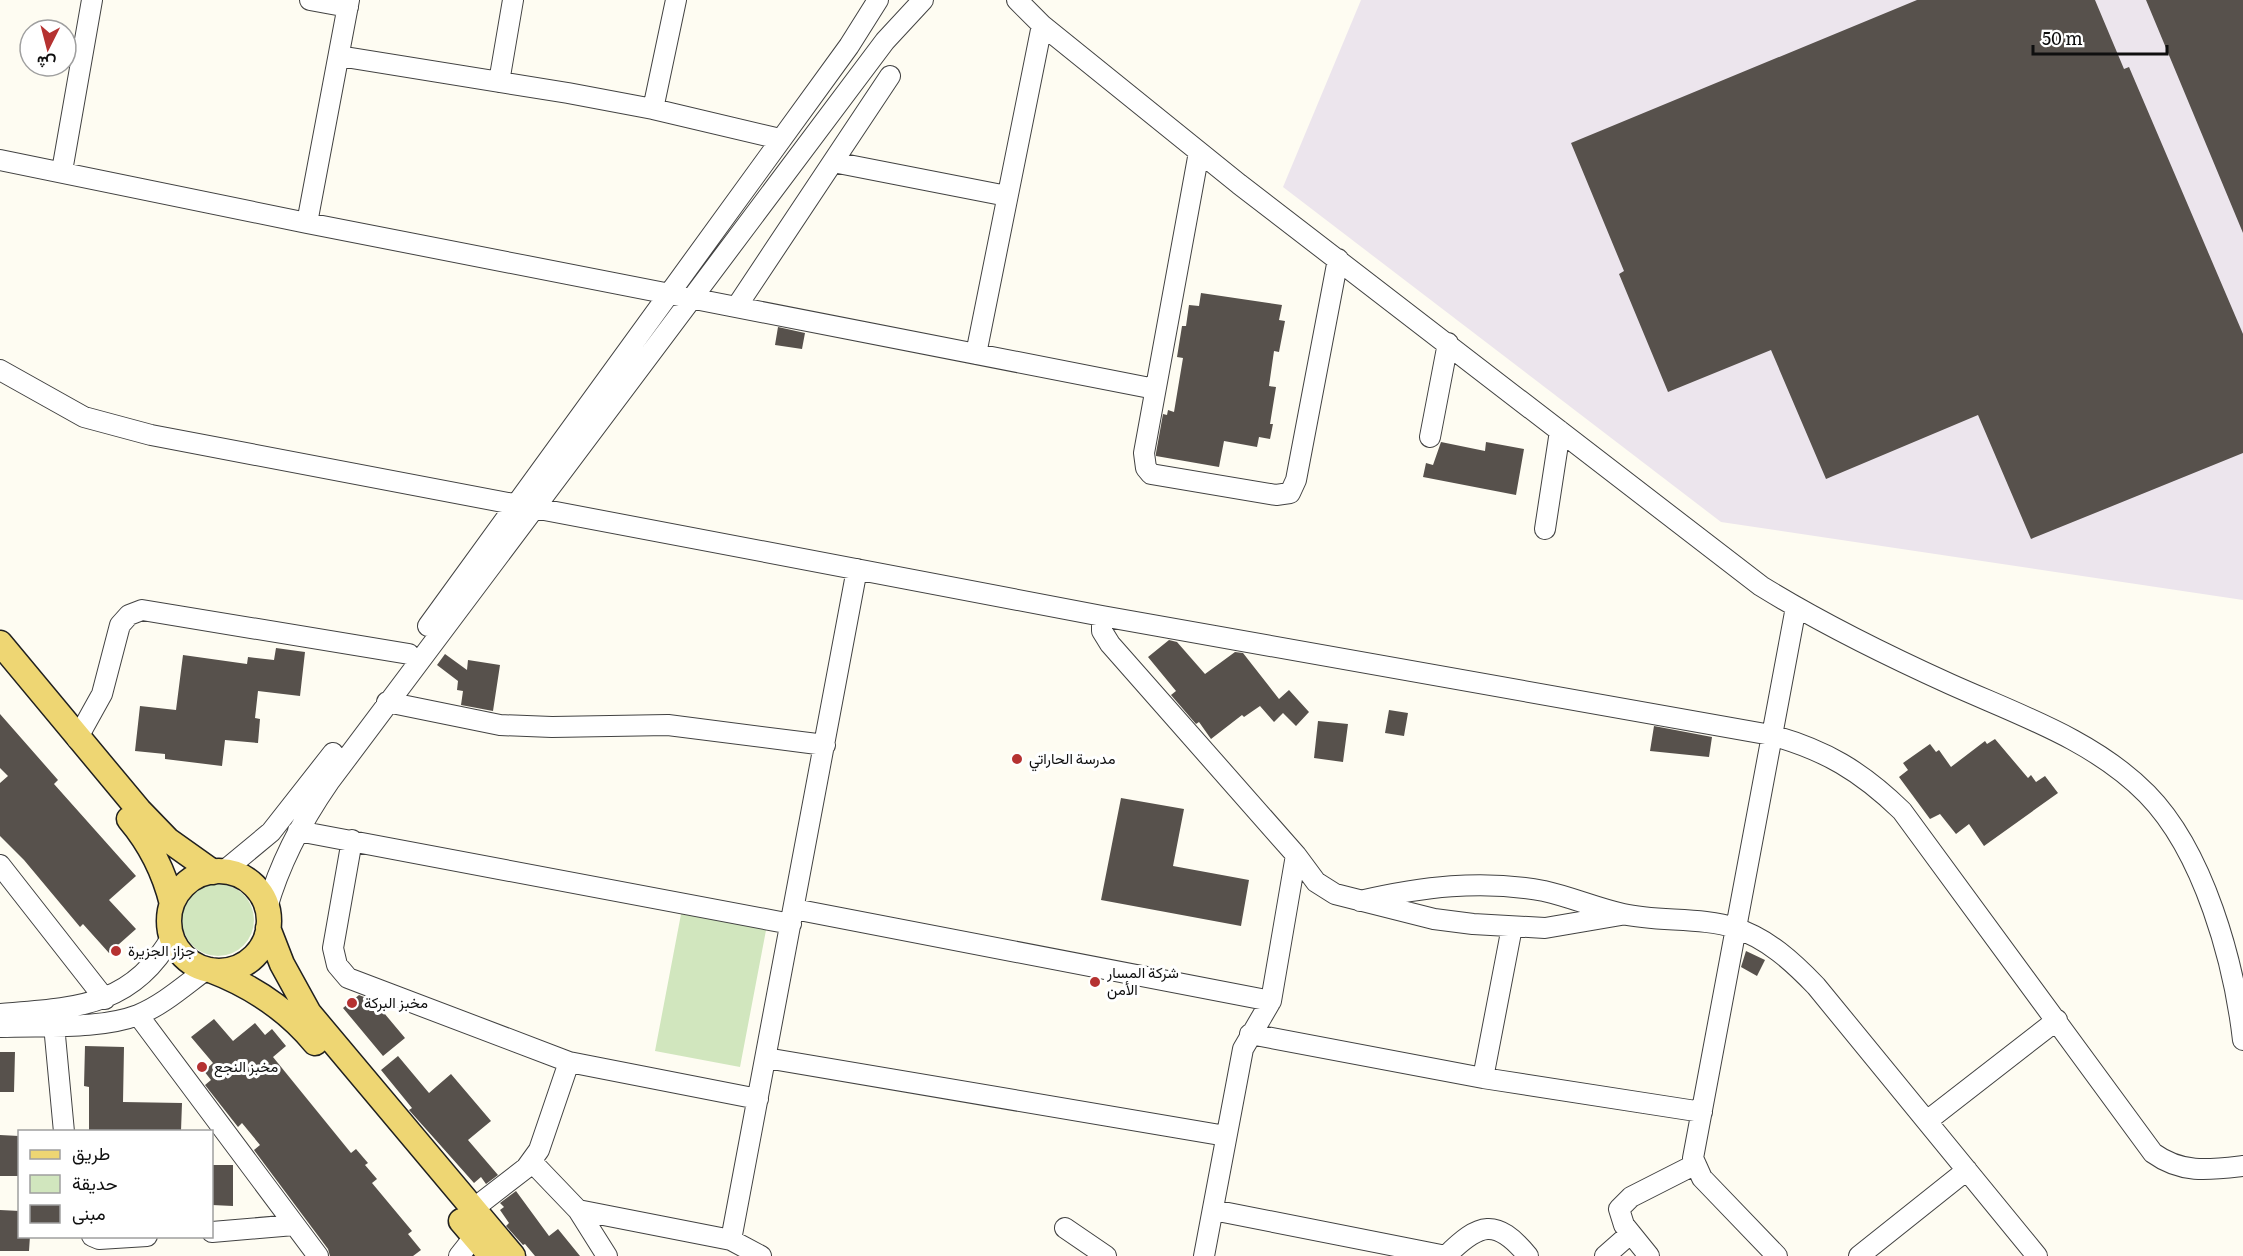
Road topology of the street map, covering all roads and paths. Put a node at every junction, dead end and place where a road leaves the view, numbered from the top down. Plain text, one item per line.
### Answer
1 (92, 0) edge
2 (310, 0) edge
3 (513, 0) edge
4 (676, 0) edge
5 (878, 0) edge
6 (923, 0) edge
7 (1017, 0) edge
8 (349, 4) edge
9 (1042, 25) junction
10 (339, 56) junction
11 (890, 75) dead end
12 (499, 82) junction
13 (653, 109) junction
14 (780, 139) junction
15 (1199, 152) junction
16 (0, 160) edge
17 (833, 162) junction
18 (62, 171) junction
19 (1007, 196) junction
20 (307, 223) junction
21 (1338, 259) junction
22 (668, 293) junction
23 (691, 297) junction
24 (737, 306) junction
25 (1448, 343) junction
26 (976, 354) junction
27 (0, 370) edge
28 (1155, 389) junction
29 (1560, 431) junction
30 (1430, 437) dead end
31 (514, 505) junction
32 (534, 508) junction
33 (1545, 528) dead end
34 (857, 569) junction
35 (1796, 607) junction
36 (1101, 616) junction
37 (0, 644) edge
38 (408, 654) junction
39 (0, 665) edge
40 (387, 702) junction
41 (1771, 735) junction
42 (77, 739) junction
43 (825, 746) junction
44 (298, 831) junction
45 (352, 840) junction
46 (1296, 855) junction
47 (0, 865) edge
48 (218, 872) junction
49 (1360, 901) junction
50 (172, 904) junction
51 (1623, 914) junction
52 (793, 916) junction
53 (268, 918) junction
54 (1512, 927) junction
55 (1734, 928) junction
56 (172, 936) junction
57 (209, 969) junction
58 (105, 999) junction
59 (1271, 1001) junction
60 (0, 1014) edge
61 (138, 1015) junction
62 (2057, 1020) junction
63 (54, 1025) junction
64 (0, 1027) edge
65 (1250, 1034) junction
66 (2243, 1040) edge
67 (766, 1058) junction
68 (569, 1062) junction
69 (1483, 1078) junction
70 (758, 1100) junction
71 (1702, 1112) junction
72 (1926, 1121) junction
73 (64, 1130) edge
74 (1227, 1136) junction
75 (532, 1162) junction
76 (1694, 1165) junction
77 (2243, 1166) edge
78 (1967, 1170) junction
79 (473, 1209) junction
80 (578, 1210) junction
81 (1213, 1210) junction
82 (294, 1225) junction
83 (1065, 1228) dead end
84 (213, 1232) edge
85 (1630, 1234) junction
86 (474, 1237) junction
87 (97, 1238) edge
88 (115, 1238) edge
89 (731, 1240) junction
90 (318, 1256) edge
91 (459, 1256) edge
92 (491, 1256) edge
93 (513, 1256) edge
94 (608, 1256) edge
95 (761, 1256) edge
96 (1106, 1256) edge
97 (1204, 1256) edge
98 (1528, 1256) edge
99 (1605, 1256) edge
100 (1649, 1256) edge
101 (1776, 1256) edge
102 (1859, 1256) edge
103 (2037, 1256) edge

1 - 18 street
2 - 8 street
3 - 12 street
4 - 13 street
5 - 14 street
6 - 23 street
7 - 9 street
8 - 10 street
9 - 15 street
9 - 19 street
10 - 12 street
10 - 20 street
11 - 17 street
12 - 13 street
13 - 14 street
14 - 22 street
15 - 21 street
15 - 28 street
16 - 18 street
17 - 19 street
17 - 24 street
18 - 20 street
19 - 26 street
20 - 22 street
21 - 25 street
21 - 28 street
22 - 23 street
22 - 31 street
23 - 24 street
23 - 32 street
24 - 26 street
25 - 29 street
25 - 30 street
26 - 28 street
27 - 31 street
29 - 33 street
29 - 35 street
31 - 32 street
31 - 38 street
32 - 34 street
32 - 40 street
34 - 36 street
34 - 43 street
35 - 41 street
35 - 66 street
36 - 41 street
36 - 46 street
37 - 42 main road
38 - 42 street
38 - 48 street
39 - 50 main road
40 - 43 street
40 - 44 street
41 - 55 street
41 - 62 street
42 - 48 main road
43 - 52 street
44 - 45 street
44 - 53 street
45 - 52 street
45 - 68 street
46 - 49 street
46 - 59 street
47 - 58 street
48 - 50 main road
48 - 53 main road
49 - 51 street
49 - 54 street
50 - 56 main road
51 - 54 street
51 - 55 street
52 - 59 street
52 - 67 street
53 - 57 main road
53 - 79 main road
54 - 69 street
55 - 71 street
55 - 72 street
56 - 57 main road
56 - 58 street
57 - 61 street
57 - 86 main road
58 - 60 street
59 - 65 street
61 - 63 street
61 - 82 street
62 - 72 street
62 - 77 street
63 - 64 street
63 - 73 street
65 - 69 street
65 - 74 street
67 - 70 street
67 - 74 street
68 - 70 street
68 - 75 street
69 - 71 street
70 - 89 street
71 - 76 street
72 - 78 street
74 - 81 street
75 - 79 street
75 - 80 street
76 - 85 street
76 - 101 street
78 - 102 street
78 - 103 street
79 - 93 main road
80 - 89 street
80 - 94 street
81 - 97 street
81 - 98 street
82 - 84 street
82 - 90 street
83 - 96 street
85 - 99 street
85 - 100 street
86 - 91 street
86 - 92 main road
87 - 88 street
89 - 95 street

